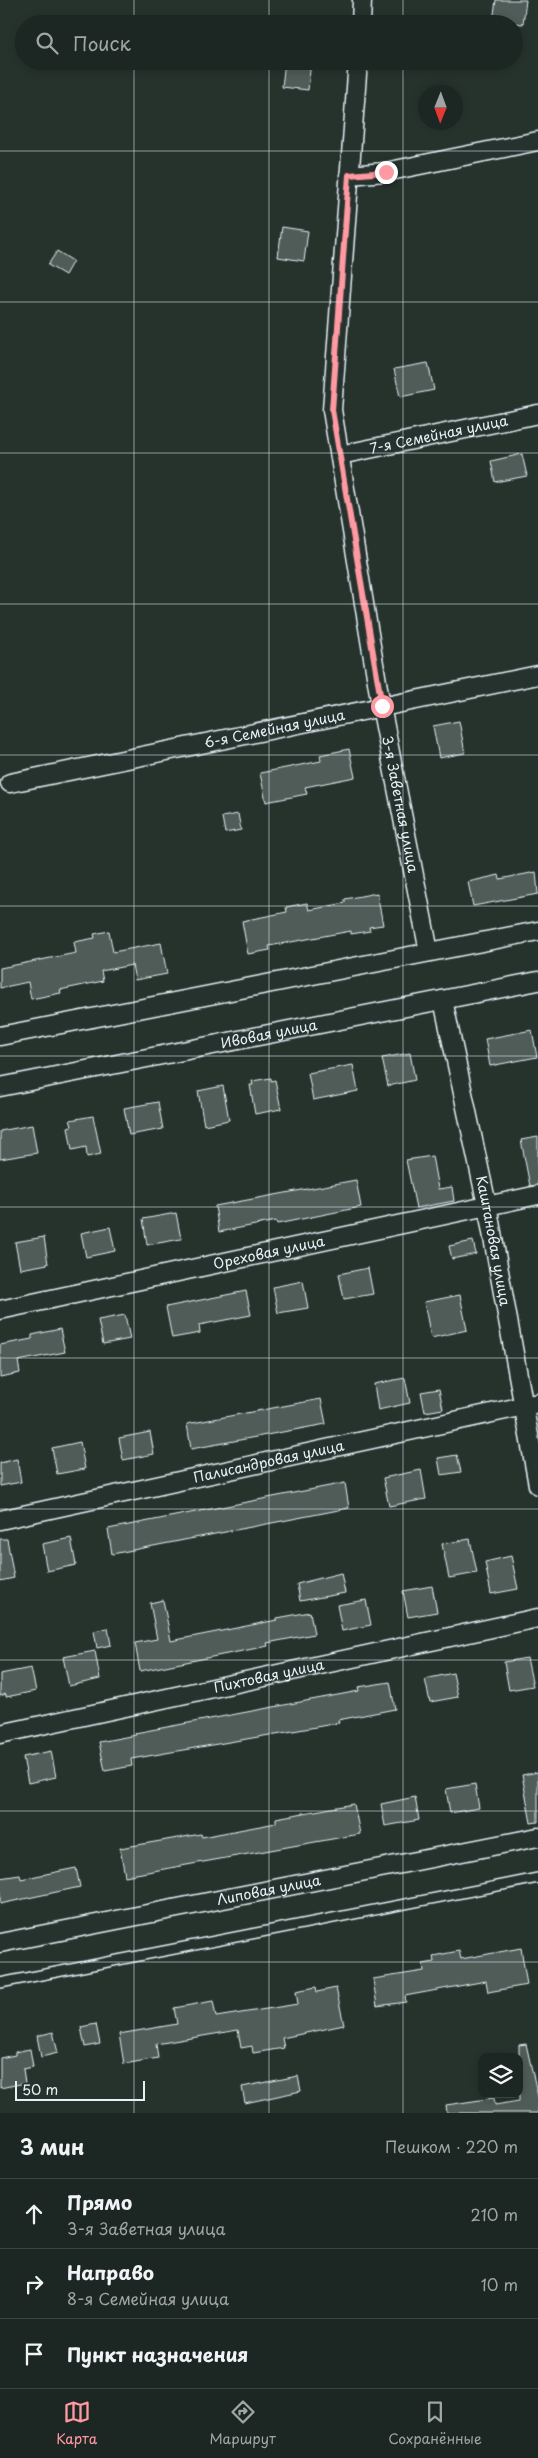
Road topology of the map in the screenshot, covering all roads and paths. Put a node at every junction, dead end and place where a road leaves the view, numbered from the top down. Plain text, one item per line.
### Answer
1 (362, 0) edge
2 (361, 15) edge
3 (357, 70) edge
4 (538, 141) edge
5 (349, 175) junction
6 (538, 414) edge
7 (340, 455) junction
8 (538, 675) edge
9 (382, 706) junction
10 (10, 783) dead end
11 (538, 931) edge
12 (429, 952) junction
13 (538, 981) edge
14 (443, 1000) junction
15 (0, 1036) edge
16 (0, 1086) edge
17 (538, 1195) edge
18 (487, 1206) junction
19 (0, 1310) edge
20 (531, 1404) edge
21 (538, 1485) edge
22 (0, 1520) edge
23 (538, 1618) edge
24 (0, 1734) edge
25 (538, 1837) edge
26 (538, 1878) edge
27 (0, 1943) edge
28 (0, 1983) edge

1 - 2 street
3 - 5 street, 3-я Заветная улица
4 - 5 street
5 - 7 street, 3-я Заветная улица
6 - 7 street, 7-я Семейная улица
7 - 9 street, 3-я Заветная улица
8 - 9 street, 6-я Семейная улица
9 - 10 street, 6-я Семейная улица
9 - 12 street, 3-я Заветная улица
11 - 12 street
12 - 15 street
13 - 14 street, Ивовая улица
14 - 16 street, Ивовая улица
14 - 18 street, Каштановая улица
17 - 18 street, Ореховая улица
18 - 19 street, Ореховая улица
18 - 20 street, Каштановая улица
20 - 21 street, Каштановая улица
20 - 22 street, Палисандровая улица
23 - 24 street, Пихтовая улица
25 - 27 street, Липовая улица
26 - 28 lane

